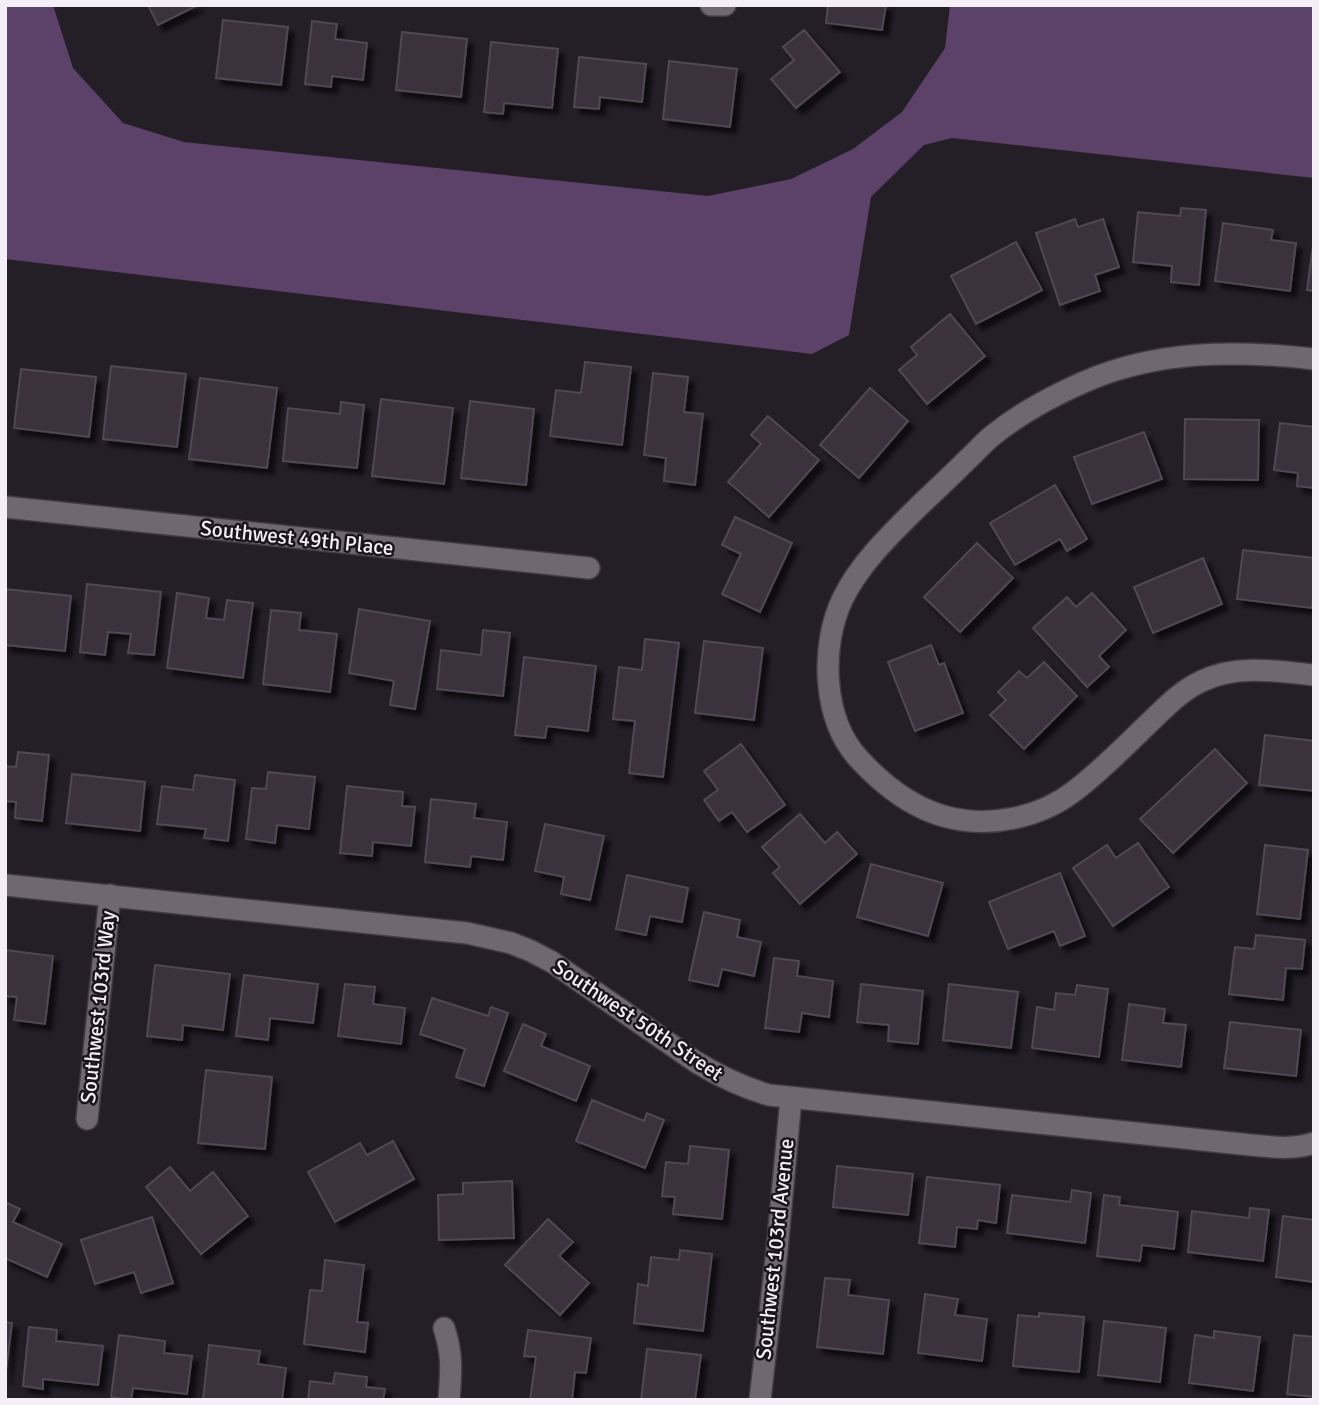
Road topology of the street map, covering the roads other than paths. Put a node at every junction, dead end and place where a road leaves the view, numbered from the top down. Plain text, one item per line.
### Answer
1 (712, 5) edge
2 (725, 5) edge
3 (1314, 359) edge
4 (5, 507) edge
5 (589, 568) dead end
6 (1314, 675) edge
7 (5, 885) edge
8 (110, 895) junction
9 (791, 1098) junction
10 (87, 1119) dead end
11 (1314, 1143) edge
12 (444, 1328) dead end
13 (449, 1400) edge
14 (760, 1400) edge

1 - 2 street
3 - 6 street
4 - 5 street, Southwest 49th Place
7 - 8 street, Southwest 50th Street
8 - 9 street, Southwest 50th Street
8 - 10 street, Southwest 103rd Way
9 - 11 street, Southwest 50th Street
9 - 14 street, Southwest 103rd Avenue
12 - 13 street

